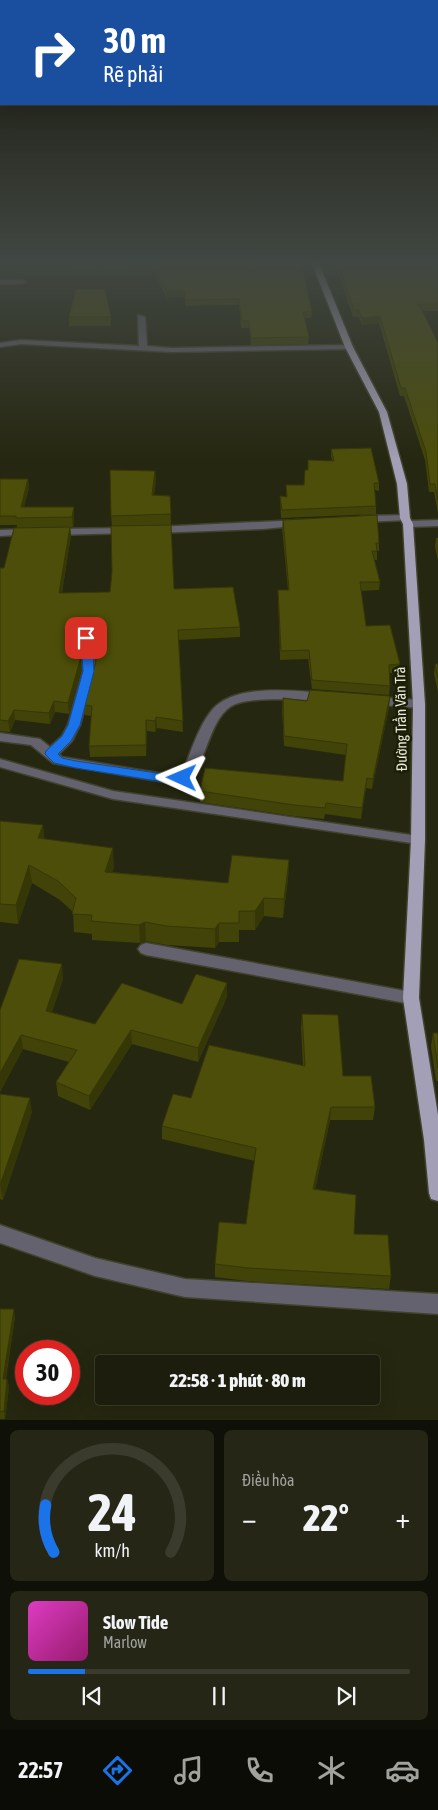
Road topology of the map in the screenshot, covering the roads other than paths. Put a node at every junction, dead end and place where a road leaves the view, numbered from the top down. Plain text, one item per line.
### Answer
1 (141, 327) edge
2 (341, 327) edge
3 (0, 345) edge
4 (349, 347) junction
5 (143, 348) junction
6 (351, 520) edge
7 (407, 521) junction
8 (307, 522) edge
9 (438, 523) edge
10 (0, 533) edge
11 (86, 638) dead end
12 (339, 698) edge
13 (359, 700) edge
14 (419, 704) junction
15 (0, 737) edge
16 (51, 754) junction
17 (0, 763) edge
18 (418, 840) junction
19 (146, 949) dead end
20 (410, 998) junction
21 (436, 1140) edge
22 (438, 1193) edge
23 (0, 1234) edge
24 (438, 1304) edge

1 - 5 street
2 - 4 main road, Đường Trần Văn Trà
3 - 5 street
4 - 5 street
4 - 7 main road, Đường Trần Văn Trà
6 - 7 street
7 - 9 street
7 - 14 main road, Đường Trần Văn Trà
8 - 10 street
11 - 16 street
12 - 16 street
13 - 14 street
14 - 18 main road, Đường Trần Văn Trà
15 - 16 street
17 - 18 lane
18 - 20 main road, Đường Trần Văn Trà
19 - 20 street
20 - 21 main road, Đường Trần Văn Trà
21 - 22 main road, Đường Trần Văn Trà
23 - 24 street

